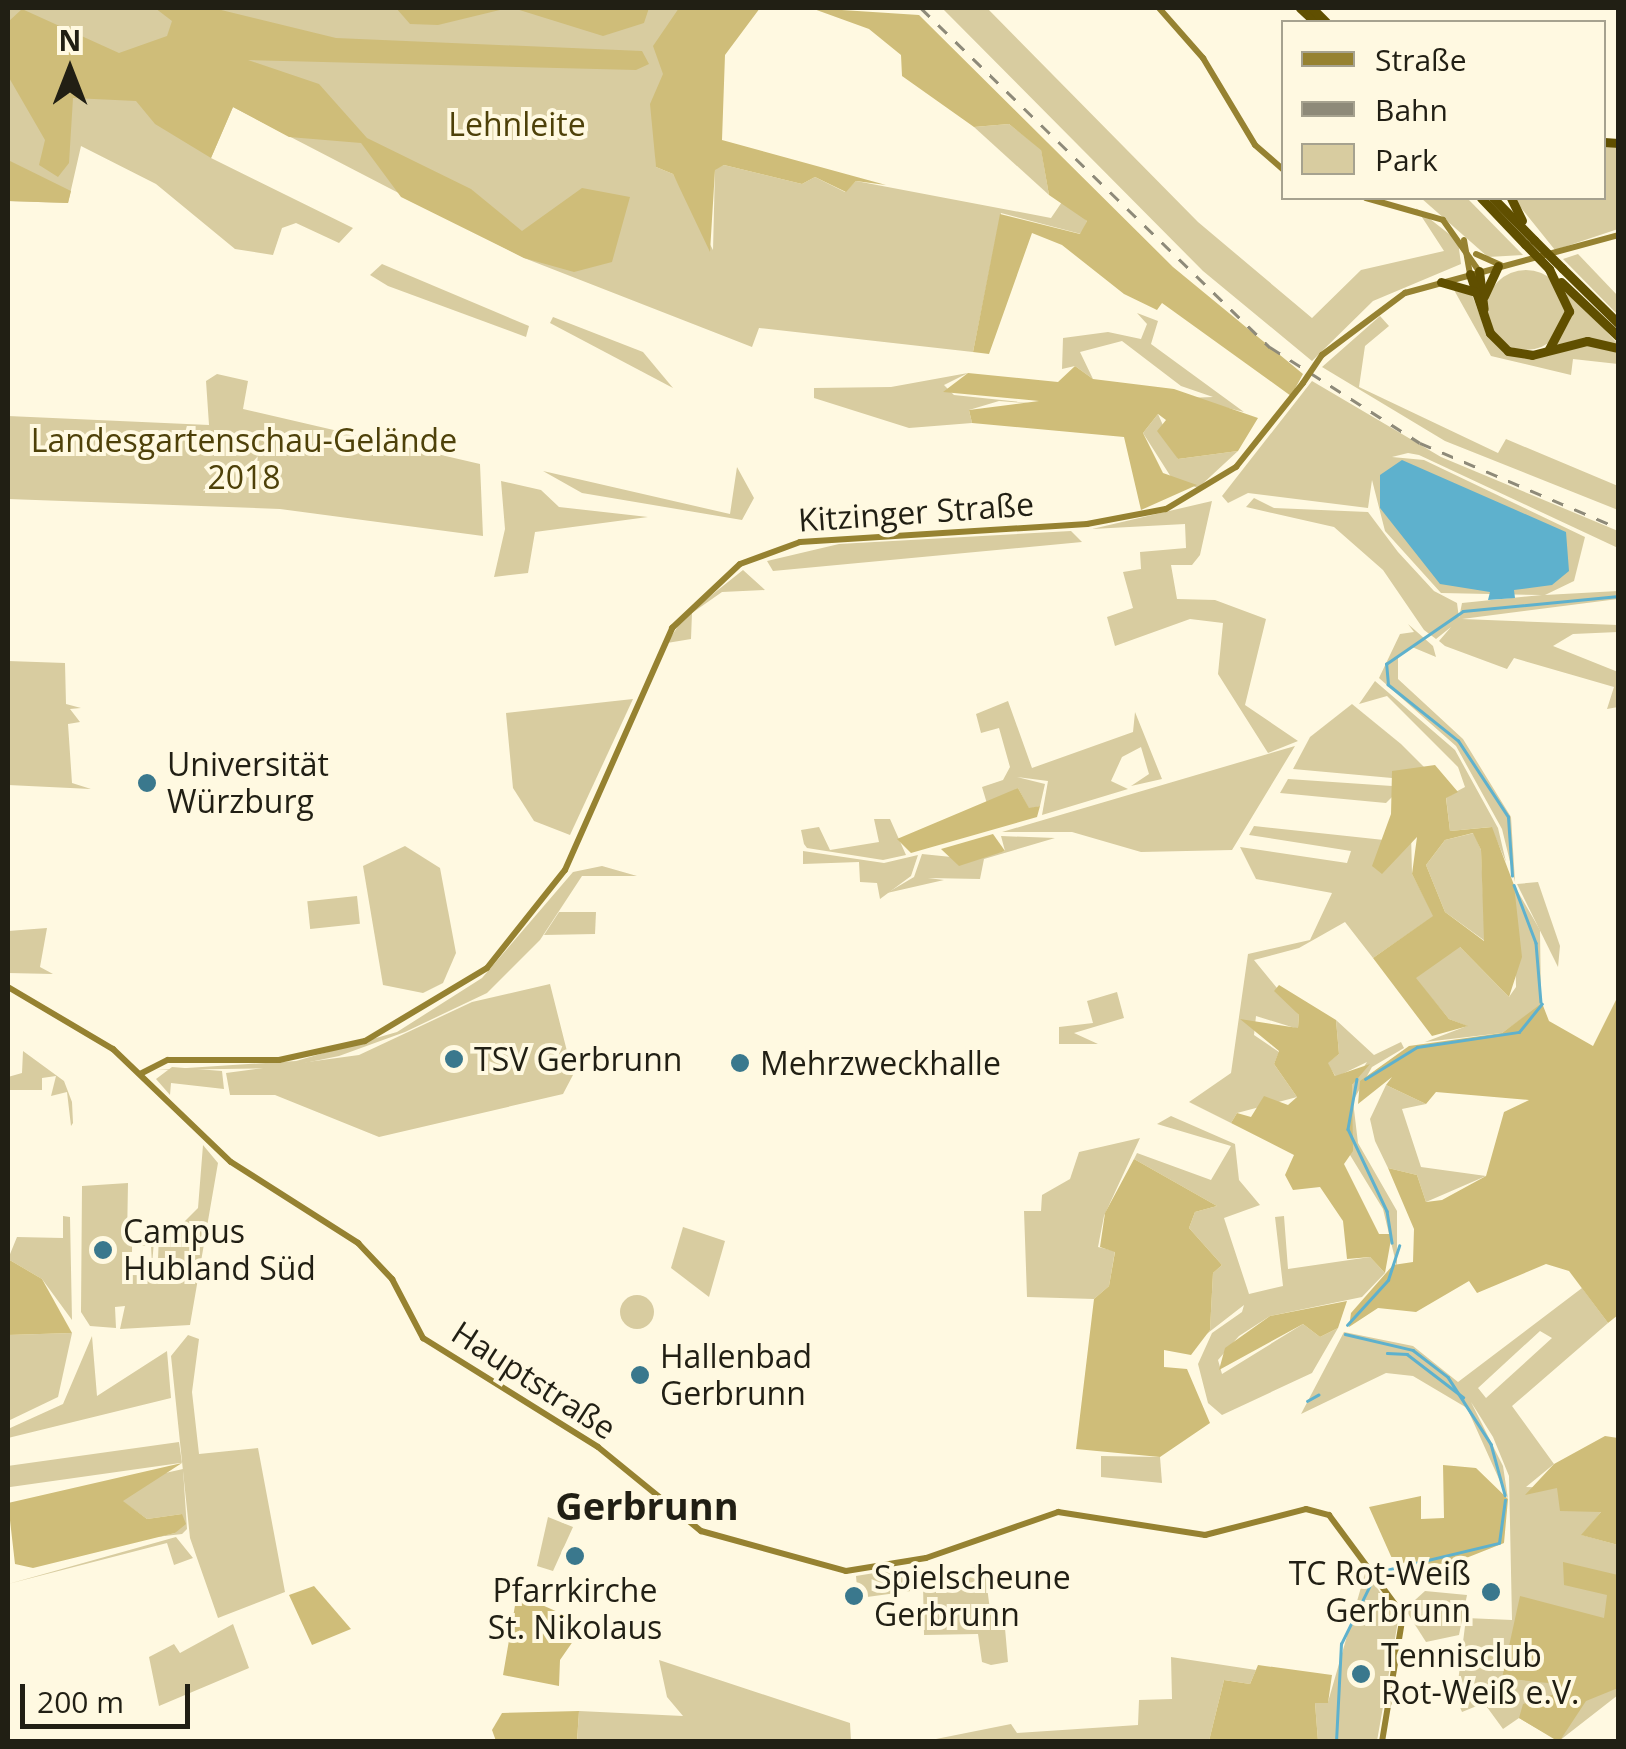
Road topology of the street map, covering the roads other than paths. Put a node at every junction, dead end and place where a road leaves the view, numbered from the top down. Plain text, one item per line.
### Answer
1 (1159, 8) edge
2 (1281, 166) edge
3 (1376, 200) edge
4 (1483, 200) edge
5 (1495, 200) edge
6 (1513, 200) edge
7 (1618, 235) edge
8 (1463, 238) junction
9 (1529, 242) junction
10 (1475, 254) junction
11 (1500, 266) junction
12 (1548, 269) junction
13 (1475, 272) junction
14 (1442, 282) junction
15 (1479, 296) junction
16 (1618, 323) edge
17 (1618, 336) edge
18 (1618, 348) edge
19 (1544, 352) junction
20 (8, 987) edge
21 (140, 1074) junction
22 (1382, 1742) edge

1 - 2 street
3 - 8 street
4 - 9 highway
5 - 9 highway
6 - 9 highway
7 - 11 street, Kitzinger Straße
8 - 10 street
8 - 13 street
9 - 12 highway, bridge
9 - 16 highway, bridge
10 - 11 street
10 - 13 street
11 - 13 street, Kitzinger Straße
11 - 15 highway
12 - 17 highway
12 - 19 highway
13 - 14 street, Kitzinger Straße
13 - 15 highway
14 - 15 highway
14 - 21 street, Kitzinger Straße, bridge
15 - 19 highway
18 - 19 highway
20 - 21 street
21 - 22 street, Hauptstraße

